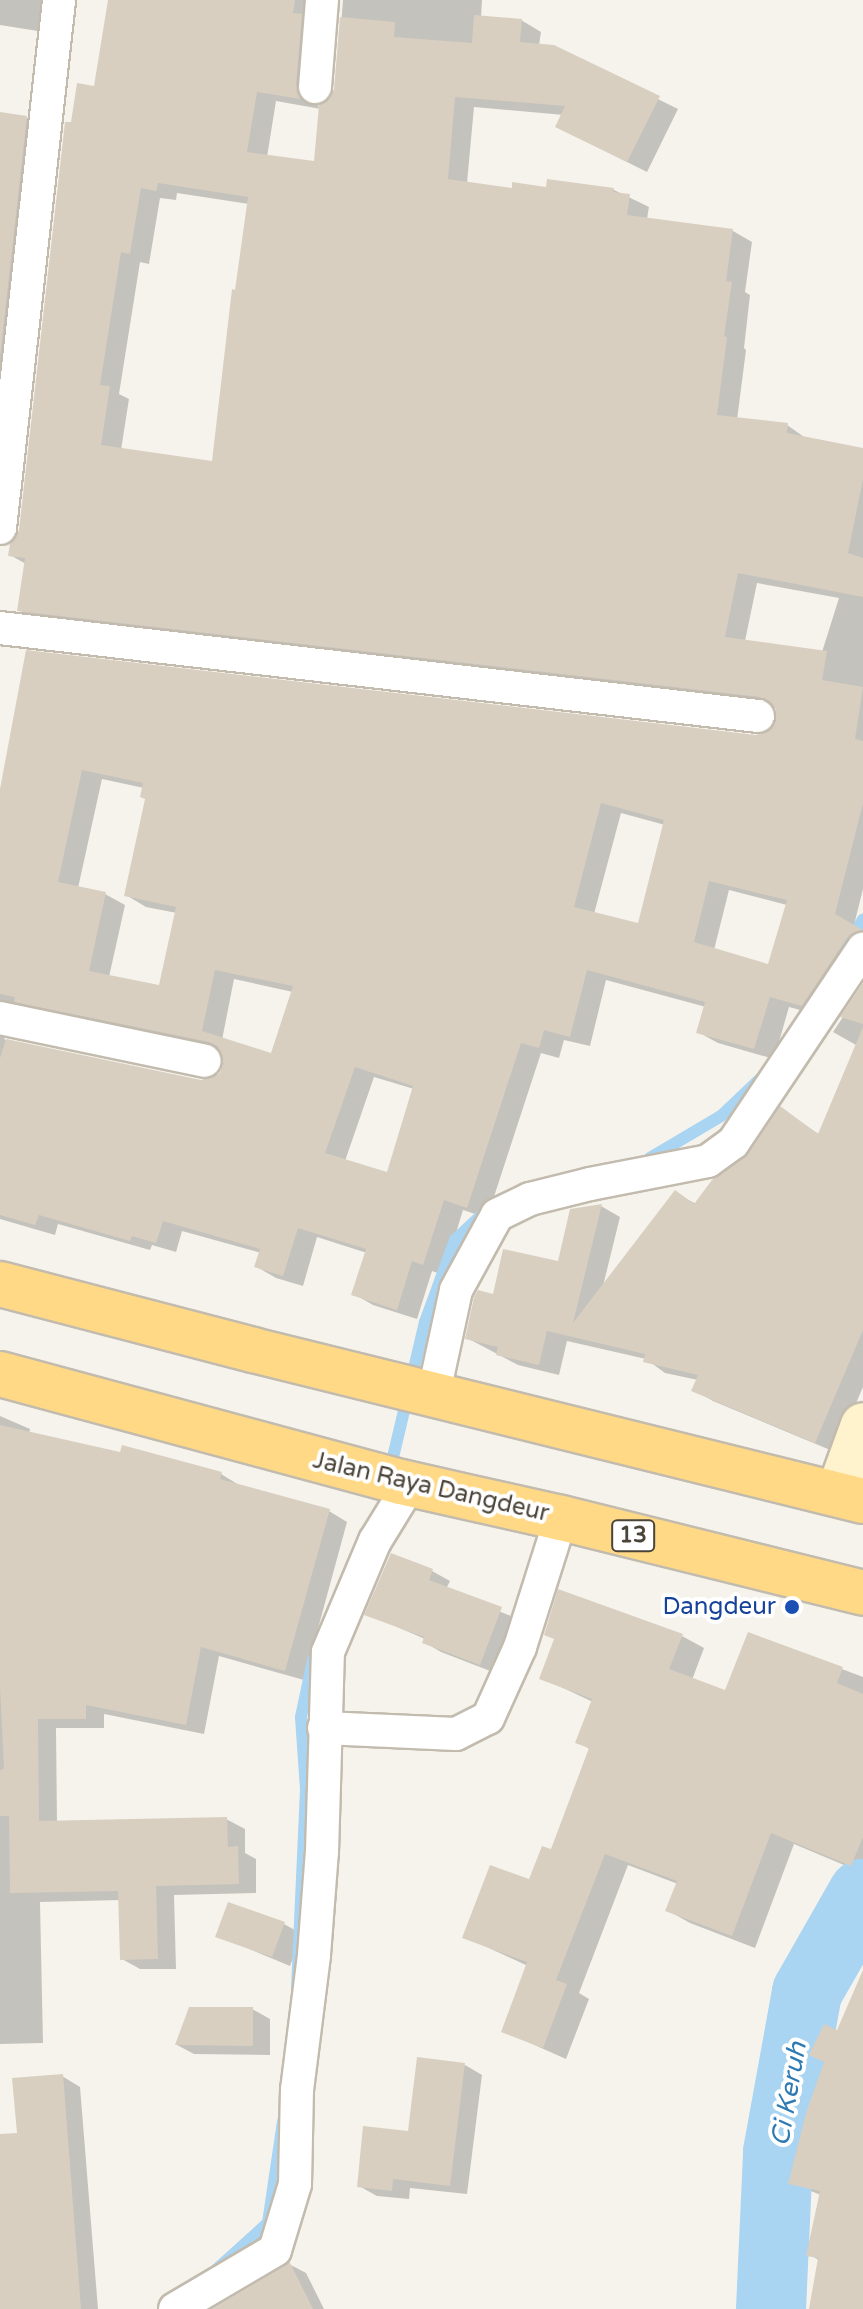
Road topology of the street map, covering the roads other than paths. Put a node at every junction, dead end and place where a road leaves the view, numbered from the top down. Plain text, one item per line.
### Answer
1 (59, 0) edge
2 (322, 0) edge
3 (315, 87) dead end
4 (11, 332) edge
5 (0, 528) edge
6 (0, 628) edge
7 (758, 716) dead end
8 (863, 949) edge
9 (0, 1018) edge
10 (205, 1061) dead end
11 (0, 1284) edge
12 (0, 1374) edge
13 (415, 1389) junction
14 (863, 1425) edge
15 (394, 1480) junction
16 (850, 1497) edge
17 (561, 1518) junction
18 (863, 1593) edge
19 (324, 1728) junction
20 (175, 2309) edge

1 - 4 street
2 - 3 street
4 - 5 street
6 - 7 street
8 - 13 street
9 - 10 street
11 - 13 highway
12 - 15 highway, Jalan Raya Dangdeur / 13
13 - 16 highway
14 - 16 main road
15 - 17 highway, Jalan Raya Dangdeur / 13
15 - 19 street
17 - 18 highway, Jalan Raya Dangdeur / 13
17 - 19 street
19 - 20 street

